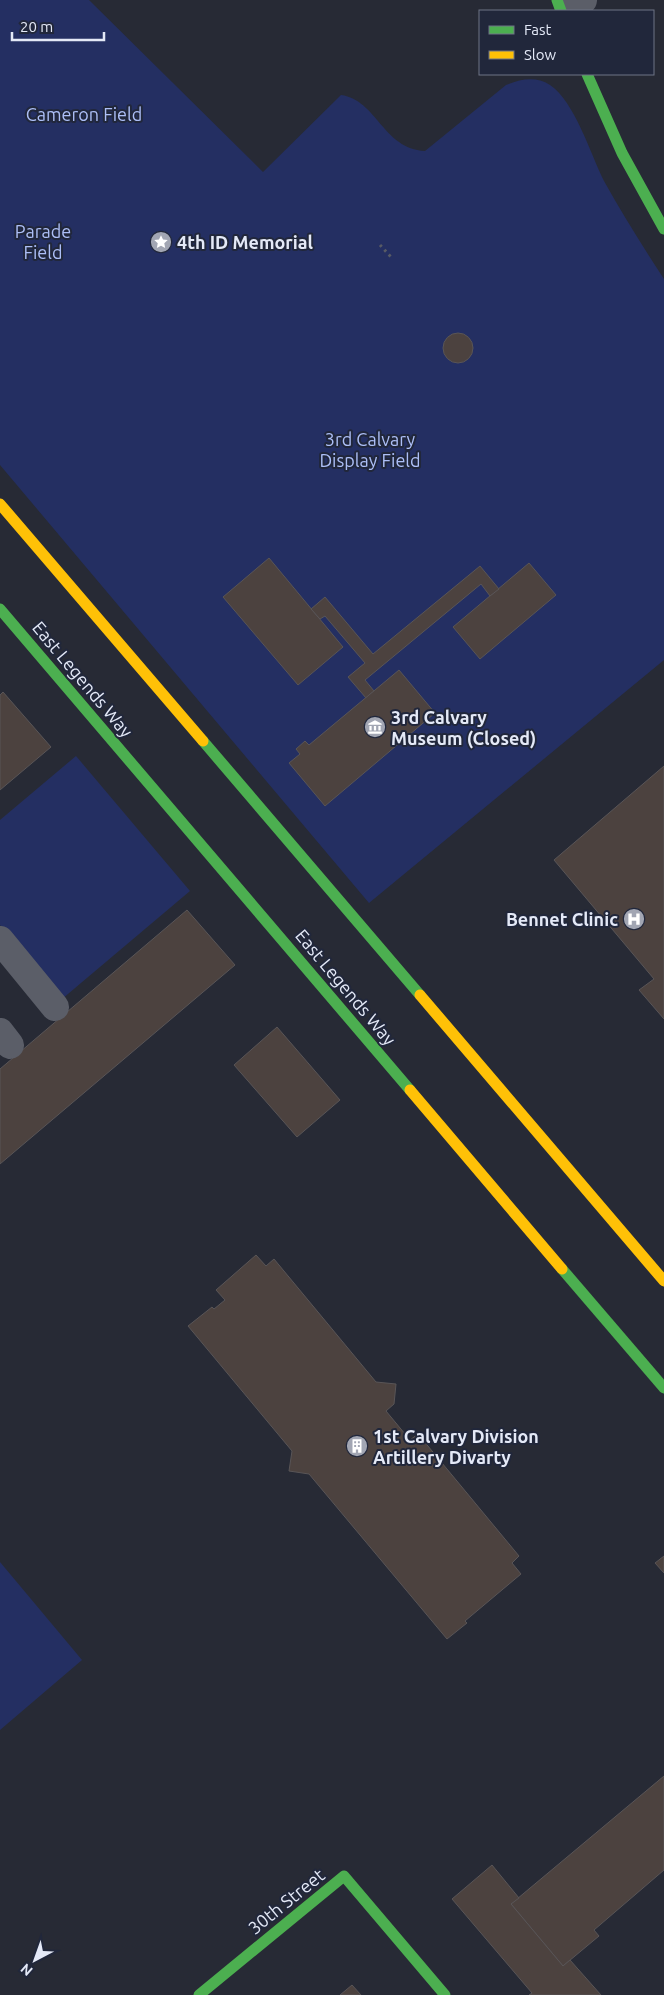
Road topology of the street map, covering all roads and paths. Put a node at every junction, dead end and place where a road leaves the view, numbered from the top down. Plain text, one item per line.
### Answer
1 (583, 0) edge
2 (571, 10) edge
3 (587, 75) edge
4 (664, 229) edge
5 (380, 245) dead end
6 (391, 257) dead end
7 (0, 504) edge
8 (0, 609) edge
9 (1, 944) edge
10 (56, 1007) dead end
11 (664, 1281) edge
12 (664, 1388) edge
13 (199, 1995) edge
14 (445, 1995) edge

1 - 2 street
3 - 4 street
5 - 6 path
7 - 11 street
8 - 12 street, East Legends Way
9 - 10 street
13 - 14 street, 30th Street

